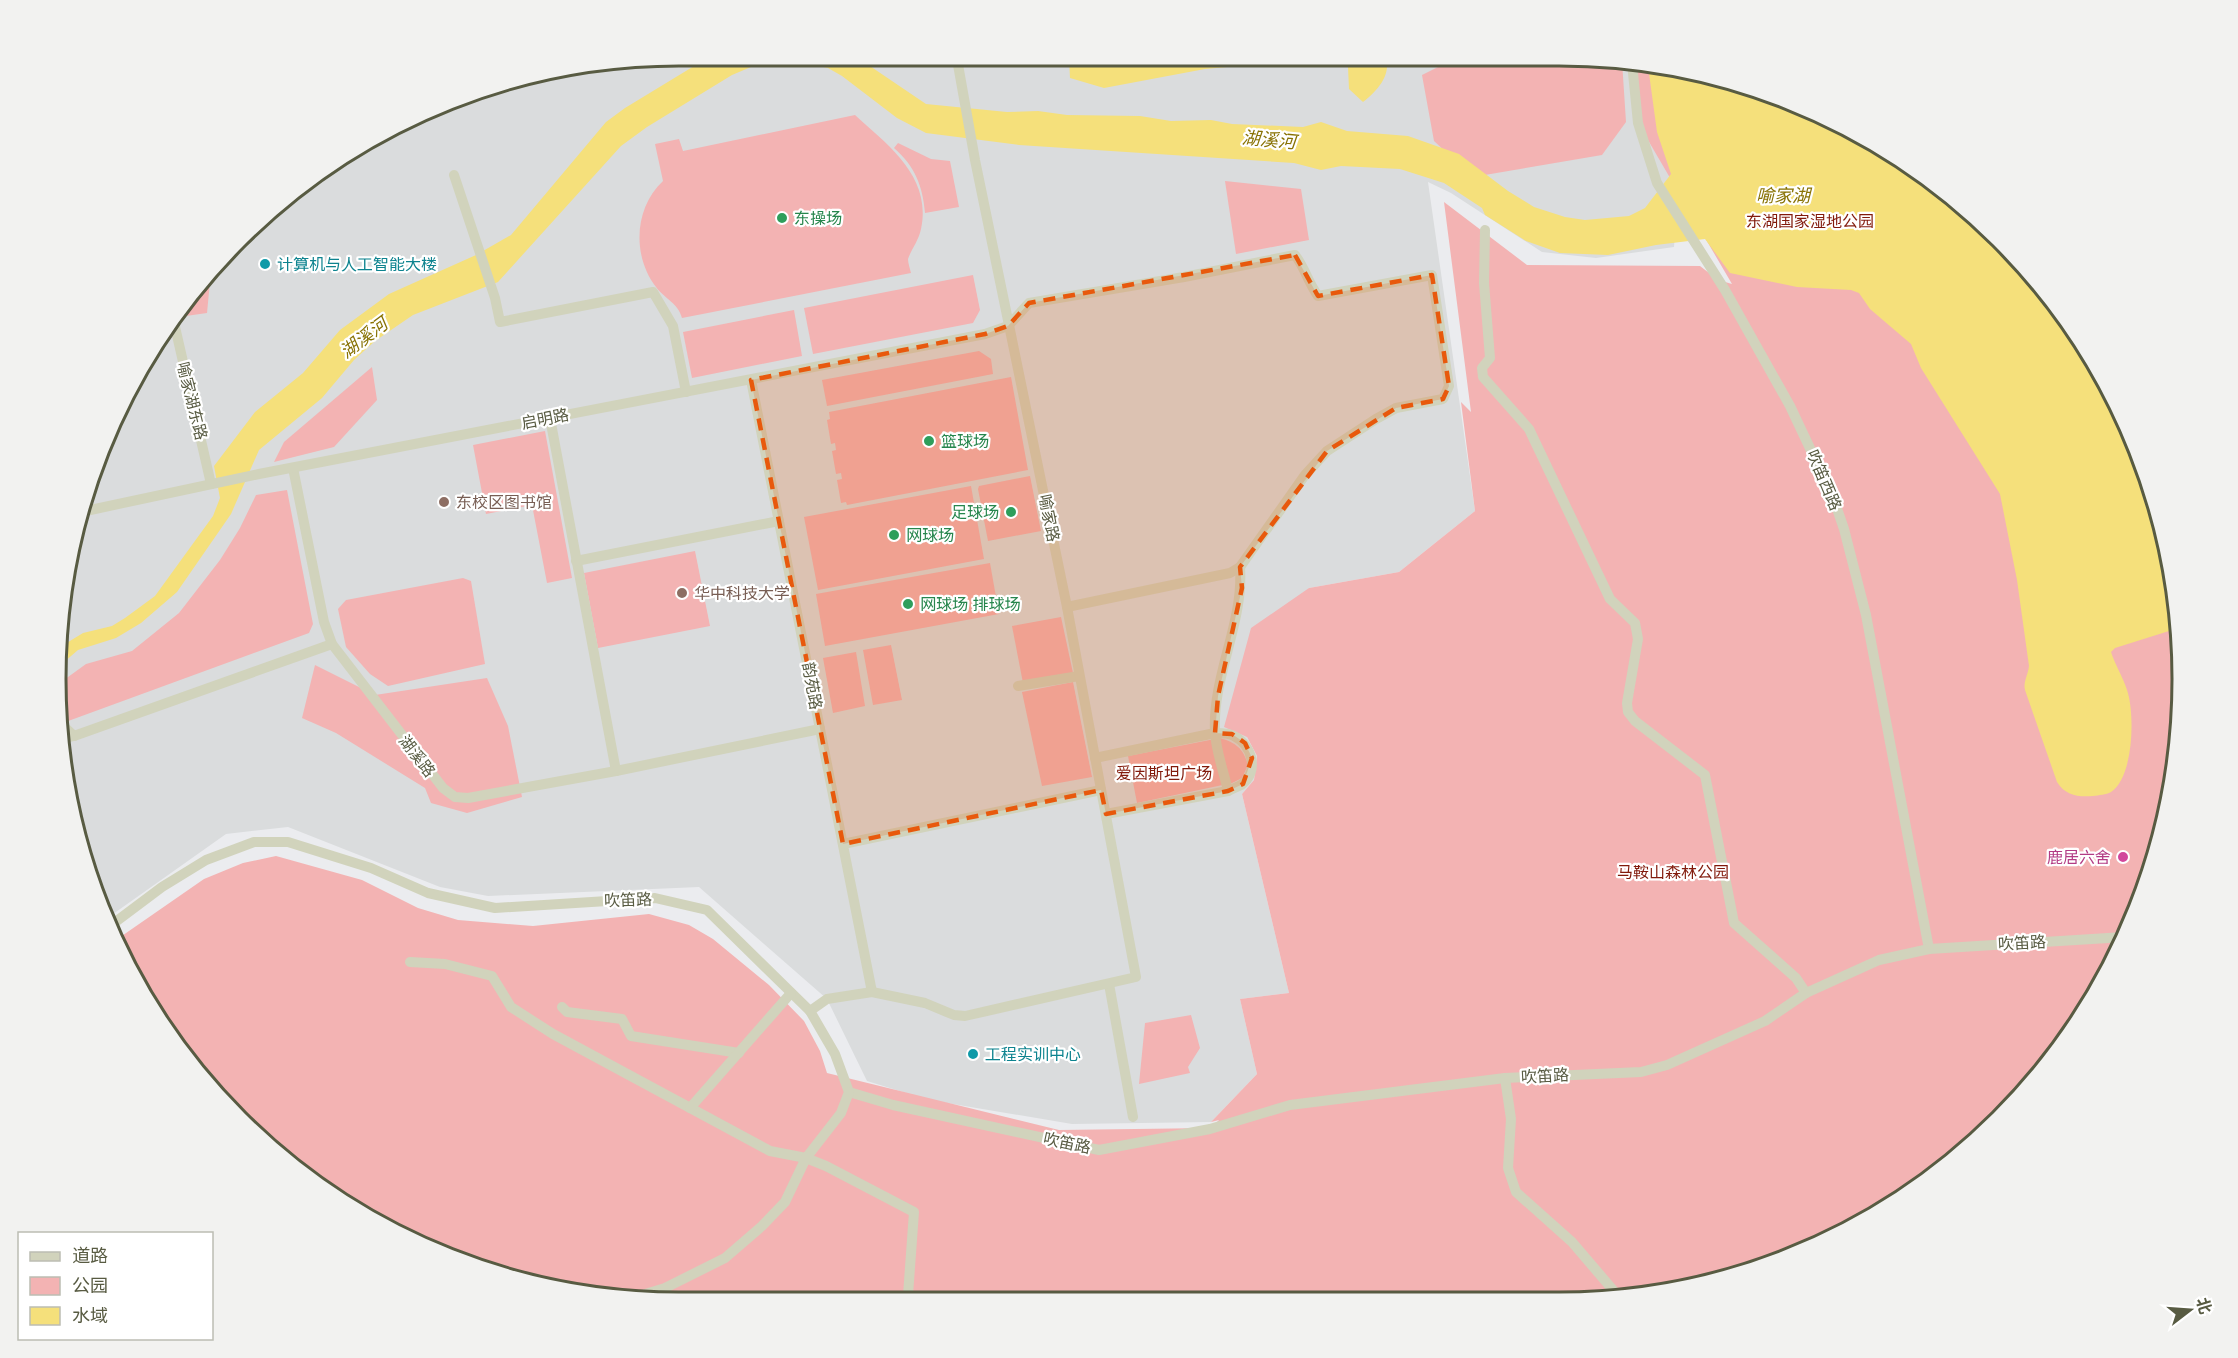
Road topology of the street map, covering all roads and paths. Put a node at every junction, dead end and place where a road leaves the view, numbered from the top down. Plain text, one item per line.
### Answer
1 (958, 66) edge
2 (1633, 70) edge
3 (454, 175) dead end
4 (1485, 230) dead end
5 (1008, 326) junction
6 (176, 329) edge
7 (752, 380) junction
8 (686, 392) junction
9 (550, 418) junction
10 (293, 468) junction
11 (212, 484) junction
12 (90, 510) edge
13 (779, 521) junction
14 (576, 561) junction
15 (1240, 567) junction
16 (1067, 608) junction
17 (332, 644) junction
18 (1079, 676) junction
19 (1018, 686) dead end
20 (820, 729) junction
21 (68, 731) edge
22 (1215, 733) junction
23 (74, 736) junction
24 (69, 737) edge
25 (1095, 758) junction
26 (616, 771) junction
27 (1101, 790) junction
28 (1228, 792) junction
29 (1106, 814) junction
30 (843, 844) junction
31 (116, 921) edge
32 (2115, 938) edge
33 (1929, 949) junction
34 (410, 962) dead end
35 (1109, 984) junction
36 (872, 992) junction
37 (791, 993) junction
38 (1806, 993) junction
39 (562, 1007) dead end
40 (810, 1011) junction
41 (739, 1053) junction
42 (1505, 1078) junction
43 (849, 1092) junction
44 (690, 1108) junction
45 (1133, 1117) dead end
46 (806, 1158) junction
47 (1613, 1290) edge
48 (654, 1291) edge
49 (908, 1292) edge

1 - 5 street, 喻家路
2 - 33 street, 吹笛西路
3 - 8 street
4 - 38 street
5 - 7 street, 启明路
5 - 15 street
5 - 16 street, 喻家路
6 - 11 street, 喻家湖东路
7 - 8 street, 启明路
7 - 13 street, 韵苑路
8 - 9 street, 启明路
9 - 10 street, 启明路
9 - 14 street
10 - 11 street, 启明路
10 - 17 street
11 - 12 street, 启明路
13 - 14 street
13 - 20 street, 韵苑路
14 - 26 street
15 - 16 street
15 - 22 street
16 - 18 street, 喻家路
17 - 23 street
17 - 26 street, 湖溪路
18 - 19 street
18 - 25 street, 喻家路
20 - 26 street, 湖溪路
20 - 30 street, 韵苑路
21 - 23 street
22 - 25 street
22 - 28 street
22 - 28 street
23 - 24 street
25 - 27 street, 喻家路
27 - 29 street, 喻家路
27 - 30 street
28 - 29 street
29 - 35 street, 喻家路
30 - 36 street, 韵苑路
31 - 37 street, 吹笛路
32 - 33 street, 吹笛路
33 - 38 street, 吹笛路
34 - 44 street
35 - 36 street
35 - 45 street
36 - 40 street
37 - 40 street, 吹笛路
37 - 41 street
38 - 42 street, 吹笛路
39 - 41 street
40 - 43 street, 吹笛路
41 - 44 street
42 - 43 street, 吹笛路
42 - 47 street
43 - 46 street
44 - 46 street
46 - 48 street
46 - 49 street

